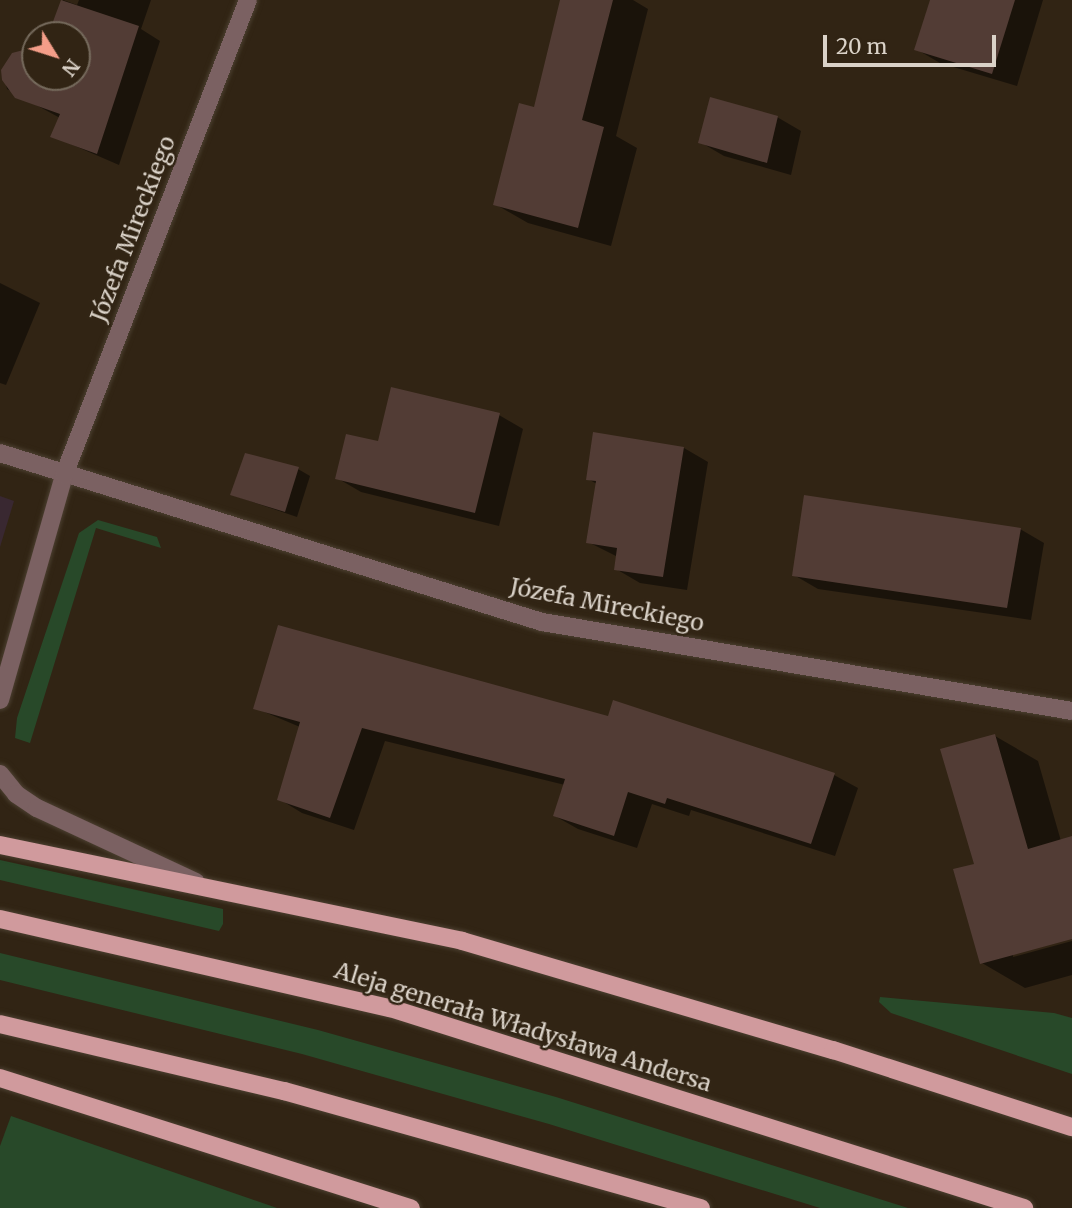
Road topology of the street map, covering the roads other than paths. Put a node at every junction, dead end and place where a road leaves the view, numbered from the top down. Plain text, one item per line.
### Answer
1 (248, 0) edge
2 (0, 453) edge
3 (64, 475) junction
4 (0, 701) edge
5 (1072, 711) edge
6 (0, 774) edge
7 (0, 845) edge
8 (206, 887) junction
9 (0, 919) edge
10 (0, 1024) edge
11 (0, 1079) edge
12 (1072, 1127) edge
13 (411, 1208) edge
14 (701, 1208) edge
15 (1024, 1208) edge

1 - 3 street, Józefa Mireckiego
2 - 3 street, Józefa Mireckiego
3 - 4 street, Józefa Mireckiego
3 - 5 street, Józefa Mireckiego
6 - 8 street
7 - 8 main road
8 - 12 main road
9 - 15 main road, Aleja generała Władysława Andersa
10 - 14 main road
11 - 13 main road

